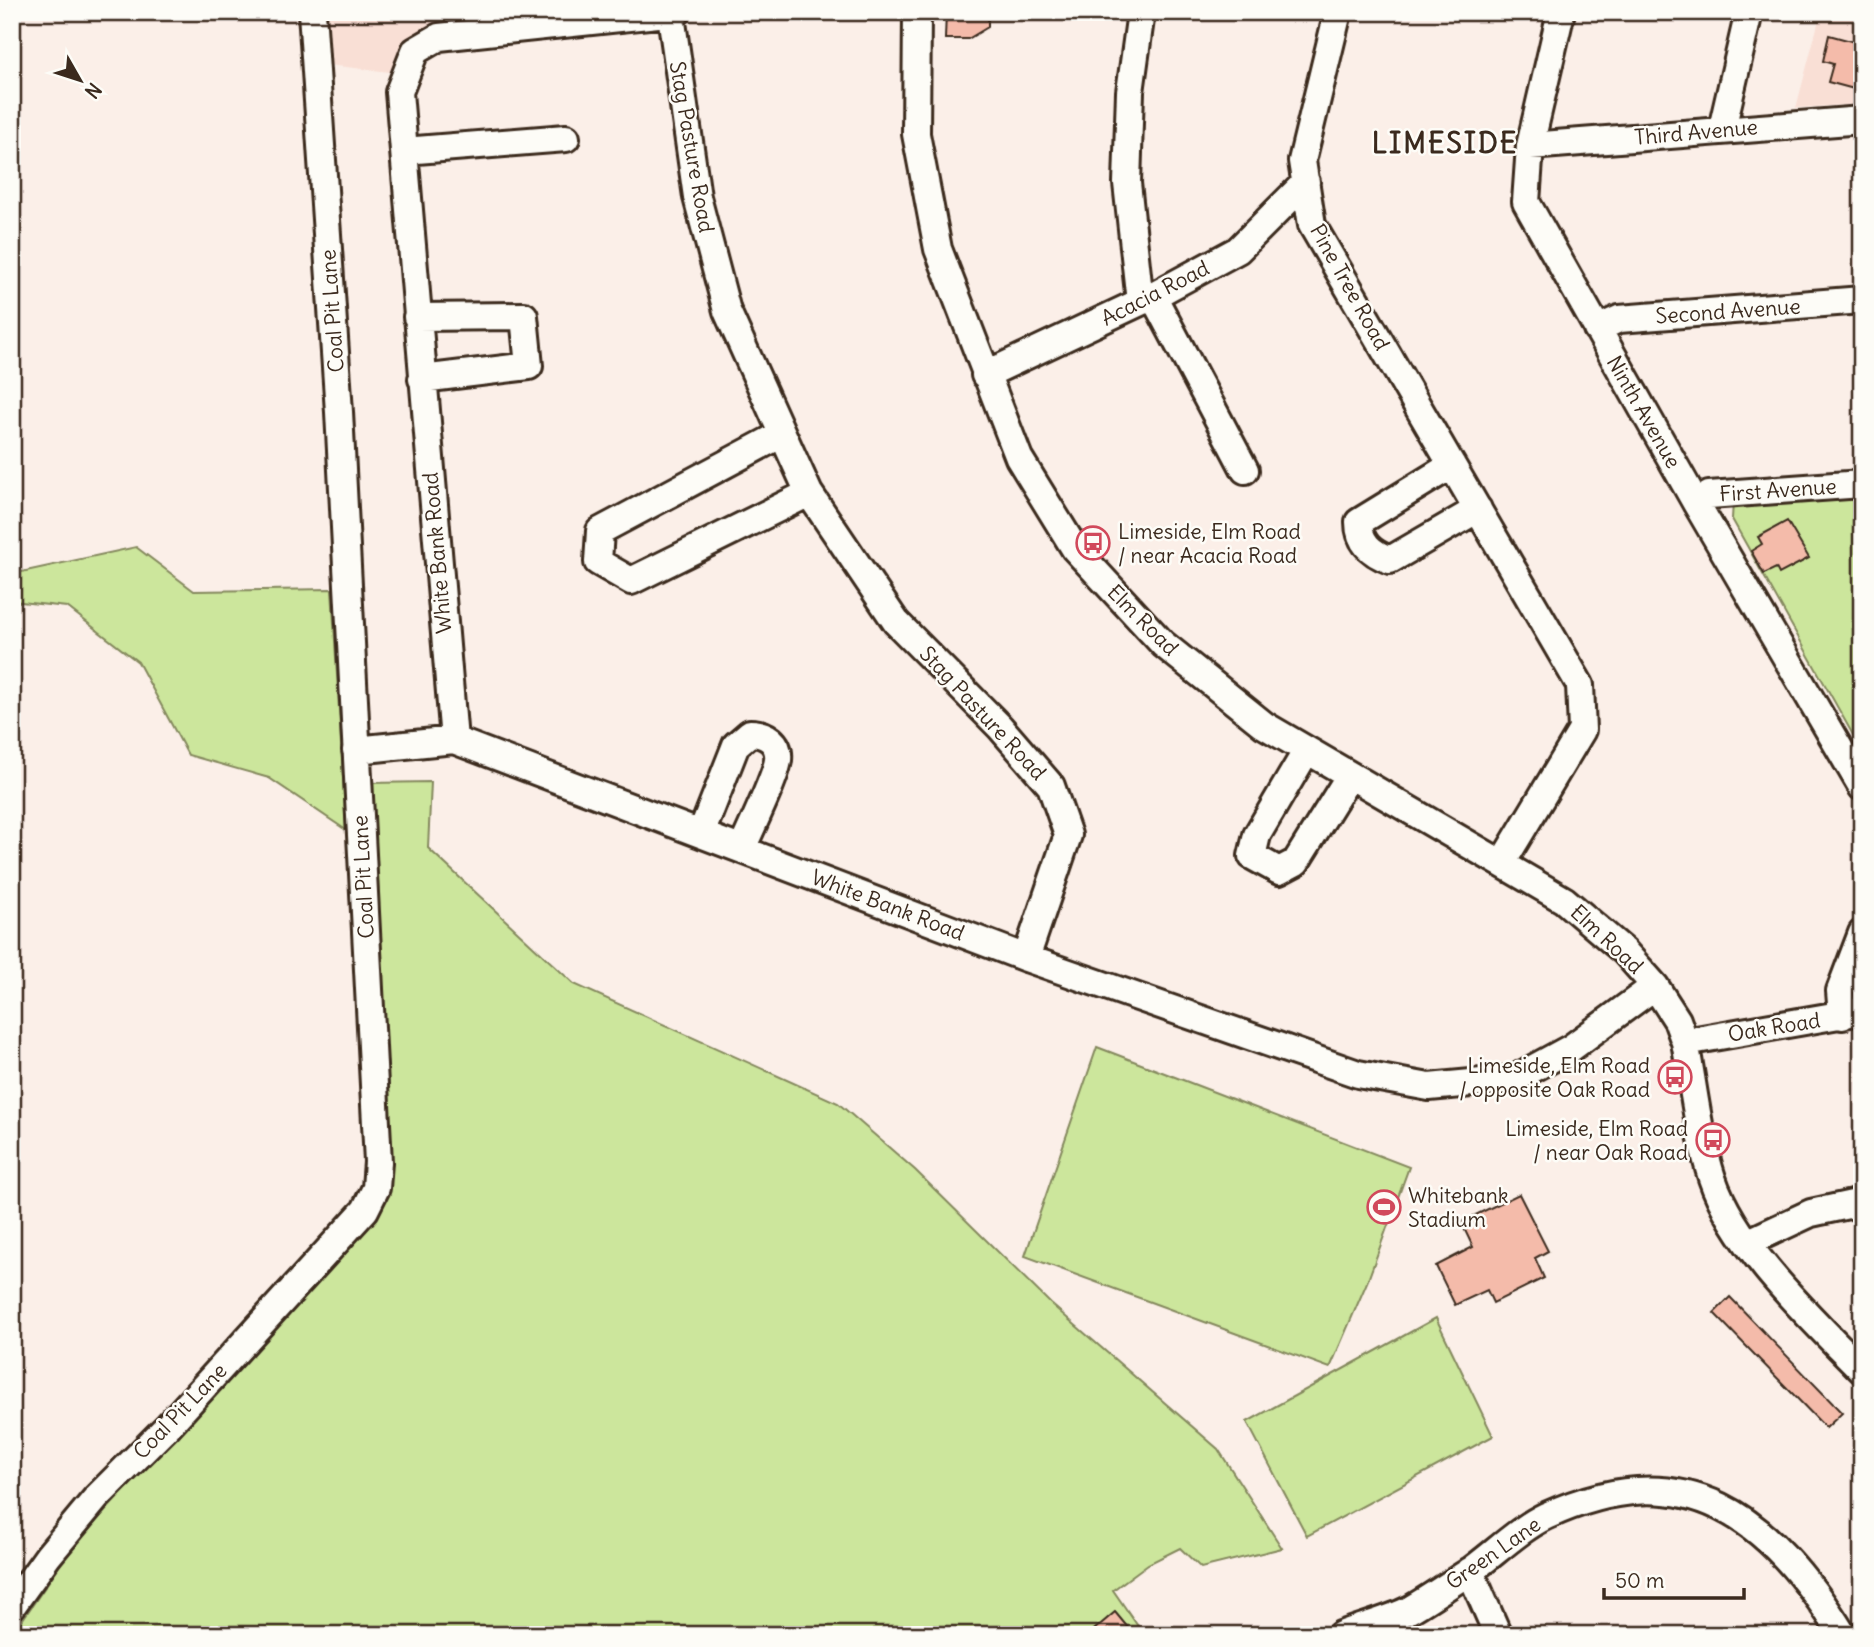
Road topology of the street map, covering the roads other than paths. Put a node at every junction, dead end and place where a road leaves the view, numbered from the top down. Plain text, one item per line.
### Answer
1 (312, 12) edge
2 (917, 12) edge
3 (1141, 12) edge
4 (1338, 12) edge
5 (1562, 12) edge
6 (1749, 12) edge
7 (674, 14) edge
8 (1862, 120) edge
9 (1721, 129) junction
10 (566, 138) dead end
11 (1530, 146) junction
12 (404, 151) junction
13 (1306, 182) junction
14 (1146, 299) junction
15 (1862, 300) edge
16 (417, 317) junction
17 (1597, 329) junction
18 (985, 375) junction
19 (422, 379) junction
20 (782, 434) junction
21 (1452, 465) junction
22 (1245, 470) dead end
23 (1862, 484) edge
24 (809, 493) junction
25 (1696, 503) junction
26 (1478, 509) junction
27 (454, 740) junction
28 (356, 750) junction
29 (1307, 750) junction
30 (1350, 775) junction
31 (1862, 788) edge
32 (701, 834) junction
33 (742, 849) junction
34 (1502, 863) junction
35 (1862, 933) edge
36 (1026, 958) junction
37 (1655, 986) junction
38 (1852, 1013) edge
39 (1685, 1042) junction
40 (1862, 1202) edge
41 (1749, 1242) junction
42 (1862, 1370) edge
43 (1470, 1571) junction
44 (12, 1606) edge
45 (1341, 1635) edge
46 (1498, 1635) edge
47 (1843, 1635) edge

1 - 28 street, Coal Pit Lane
2 - 18 street, Elm Road
3 - 14 street
4 - 13 street, Pine Tree Road
5 - 11 street, Ninth Avenue
6 - 9 street
7 - 12 street, White Bank Road
7 - 20 street, Stag Pasture Road
8 - 9 street, Third Avenue
9 - 11 street, Third Avenue
10 - 12 street
11 - 17 street, Ninth Avenue
12 - 16 street, White Bank Road
13 - 14 street, Acacia Road
13 - 21 street, Pine Tree Road
14 - 18 street, Acacia Road
14 - 22 street
15 - 17 street, Second Avenue
16 - 19 street, White Bank Road
16 - 19 street
17 - 25 street, Ninth Avenue
18 - 29 street, Elm Road
19 - 27 street, White Bank Road
20 - 24 street, Stag Pasture Road
20 - 24 street
21 - 26 street, Pine Tree Road
21 - 26 street
23 - 25 street, First Avenue
24 - 36 street, Stag Pasture Road
25 - 31 street, Ninth Avenue
26 - 34 street, Pine Tree Road
27 - 28 street
27 - 32 street, White Bank Road
28 - 44 street, Coal Pit Lane
29 - 30 street, Elm Road
29 - 30 street
30 - 34 street, Elm Road
32 - 33 street, White Bank Road
32 - 33 street
33 - 36 street, White Bank Road
34 - 37 street, Elm Road
35 - 38 street
36 - 37 street, White Bank Road
37 - 39 street, Elm Road
38 - 39 street, Oak Road
39 - 41 street, Elm Road
40 - 41 street
41 - 42 street, Elm Road
43 - 45 street, Green Lane
43 - 46 street
43 - 47 street, Green Lane

